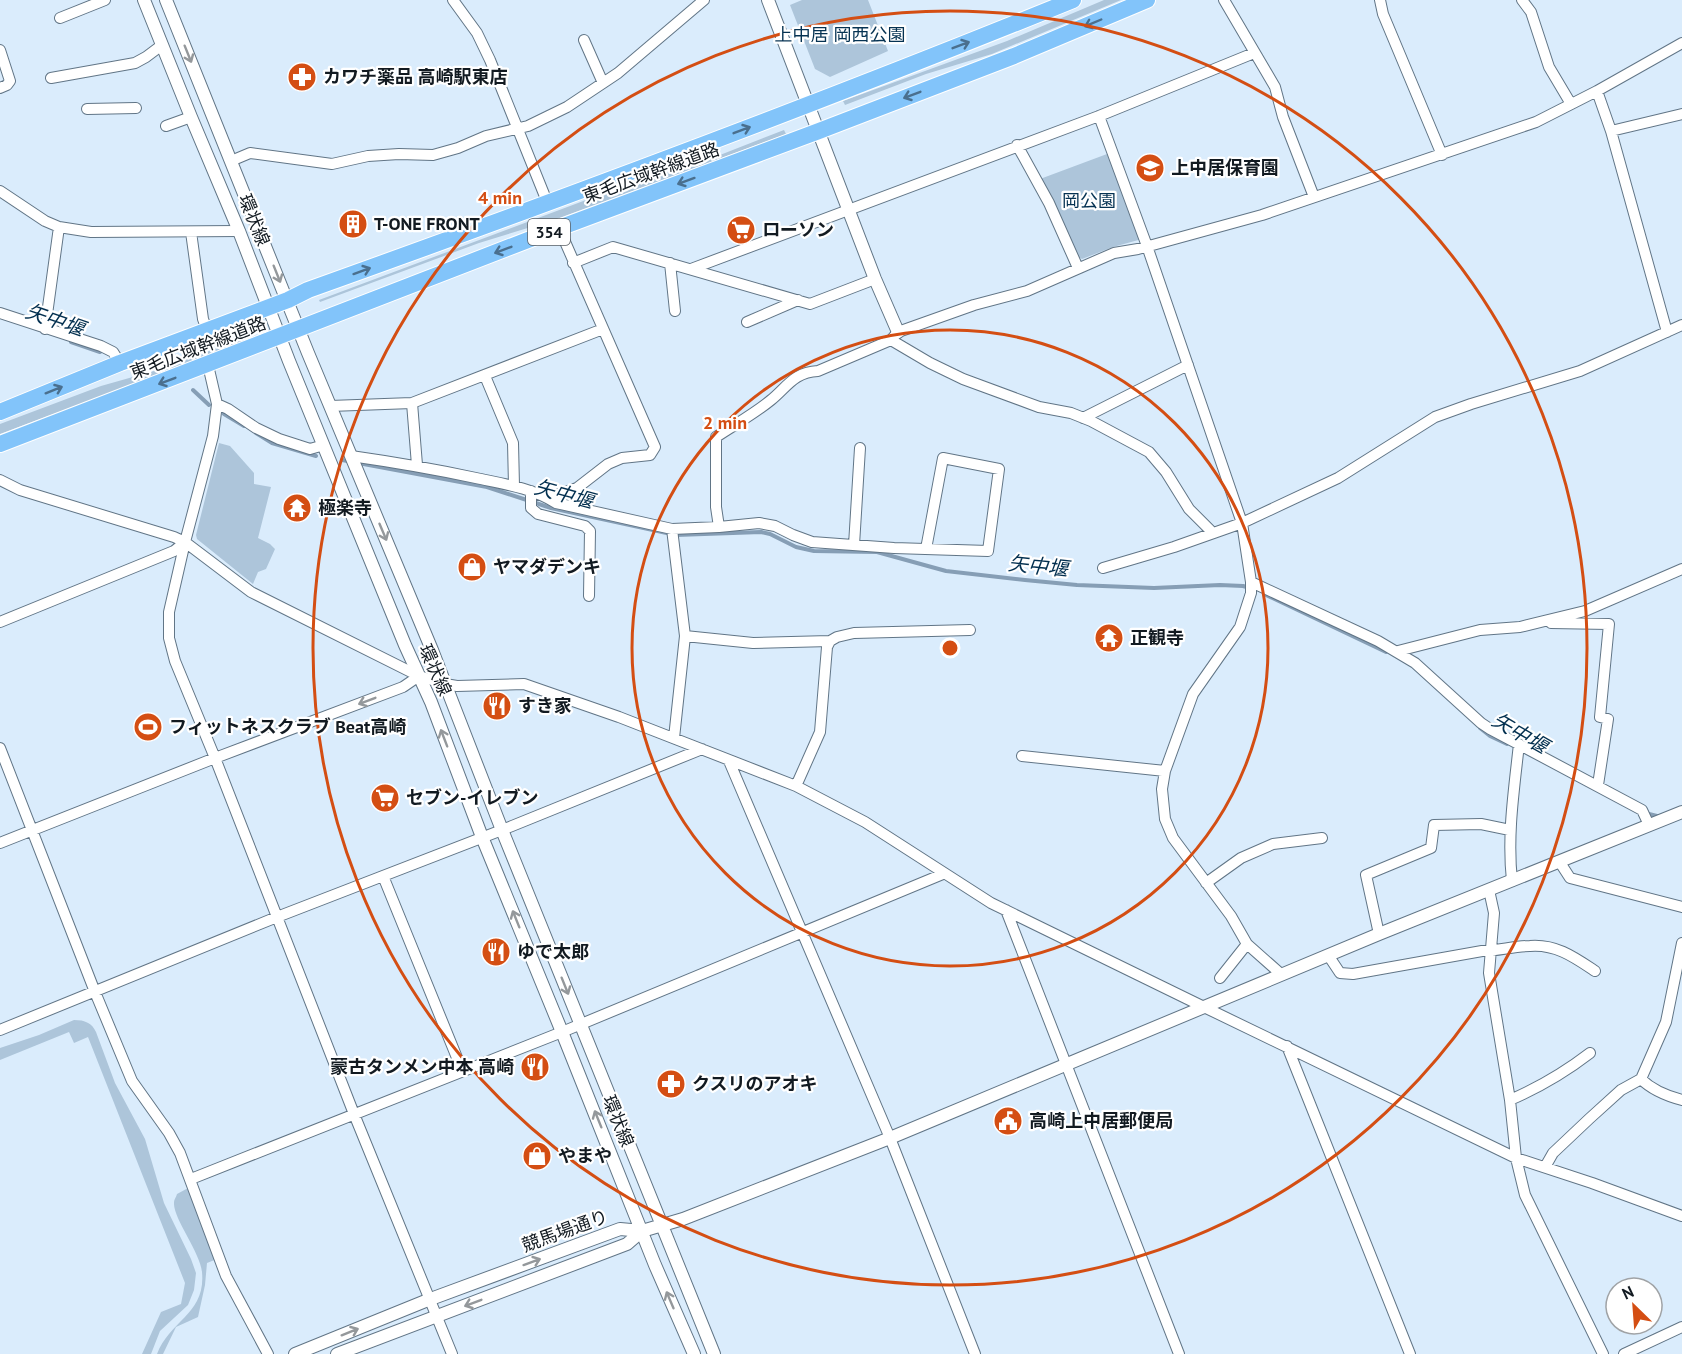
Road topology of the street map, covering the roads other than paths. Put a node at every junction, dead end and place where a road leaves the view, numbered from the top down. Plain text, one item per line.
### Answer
1 (105, 0) edge
2 (144, 0) edge
3 (166, 0) edge
4 (453, 0) edge
5 (704, 0) edge
6 (768, 0) edge
7 (1073, 0) edge
8 (1147, 0) edge
9 (1224, 0) edge
10 (1380, 0) edge
11 (1522, 0) edge
12 (60, 18) dead end
13 (584, 40) dead end
14 (1682, 43) edge
15 (162, 45) junction
16 (0, 50) edge
17 (1254, 53) junction
18 (51, 78) dead end
19 (603, 83) junction
20 (0, 88) edge
21 (1597, 91) junction
22 (1571, 104) junction
23 (809, 105) junction
24 (136, 108) dead end
25 (87, 109) dead end
26 (1682, 114) edge
27 (1099, 116) junction
28 (191, 117) junction
29 (166, 126) dead end
30 (519, 128) junction
31 (819, 131) junction
32 (1611, 131) junction
33 (1017, 146) junction
34 (1442, 155) junction
35 (231, 161) junction
36 (0, 191) edge
37 (1314, 197) junction
38 (548, 204) junction
39 (849, 210) junction
40 (58, 227) junction
41 (560, 228) junction
42 (239, 231) junction
43 (191, 232) junction
44 (1148, 246) junction
45 (573, 263) junction
46 (670, 263) junction
47 (1078, 268) junction
48 (691, 269) junction
49 (875, 279) junction
50 (288, 300) junction
51 (798, 300) junction
52 (269, 307) junction
53 (675, 310) dead end
54 (0, 313) edge
55 (747, 322) dead end
56 (1682, 325) edge
57 (45, 329) junction
58 (603, 329) junction
59 (207, 330) junction
60 (299, 330) junction
61 (1667, 332) junction
62 (895, 336) junction
63 (280, 337) junction
64 (120, 363) junction
65 (208, 365) junction
66 (1188, 365) junction
67 (485, 376) junction
68 (412, 403) junction
69 (217, 404) junction
70 (330, 406) junction
71 (0, 412) edge
72 (1083, 418) junction
73 (0, 444) edge
74 (324, 445) junction
75 (860, 448) dead end
76 (351, 456) junction
77 (417, 465) junction
78 (0, 480) edge
79 (514, 486) junction
80 (535, 493) junction
81 (1242, 523) junction
82 (718, 527) junction
83 (1213, 533) junction
84 (673, 534) junction
85 (185, 542) junction
86 (854, 545) junction
87 (926, 549) junction
88 (1103, 568) dead end
89 (1682, 569) edge
90 (1251, 582) junction
91 (589, 596) dead end
92 (0, 622) edge
93 (1535, 623) junction
94 (970, 630) dead end
95 (685, 636) junction
96 (830, 641) junction
97 (1398, 651) junction
98 (419, 676) junction
99 (445, 684) junction
100 (674, 738) junction
101 (1519, 744) junction
102 (0, 748) edge
103 (702, 749) junction
104 (1022, 756) dead end
105 (215, 758) junction
106 (729, 761) junction
107 (1165, 771) junction
108 (1598, 785) junction
109 (796, 786) junction
110 (1682, 812) edge
111 (1649, 825) junction
112 (33, 830) junction
113 (502, 830) junction
114 (1510, 830) junction
115 (482, 837) junction
116 (1322, 838) dead end
117 (0, 843) edge
118 (1559, 861) junction
119 (943, 874) junction
120 (383, 876) junction
121 (1512, 881) junction
122 (1206, 883) junction
123 (1489, 890) junction
124 (1682, 907) edge
125 (1006, 910) junction
126 (277, 917) junction
127 (802, 933) junction
128 (1378, 934) junction
129 (1682, 943) edge
130 (1247, 944) junction
131 (1491, 951) junction
132 (1328, 956) junction
133 (1595, 971) dead end
134 (1282, 975) junction
135 (1220, 978) dead end
136 (95, 992) junction
137 (1204, 1007) junction
138 (580, 1024) junction
139 (0, 1030) edge
140 (562, 1032) junction
141 (1287, 1046) junction
142 (1590, 1053) dead end
143 (1066, 1065) junction
144 (462, 1070) junction
145 (1641, 1078) junction
146 (1510, 1100) junction
147 (1682, 1100) edge
148 (354, 1114) junction
149 (890, 1138) junction
150 (1516, 1158) junction
151 (1545, 1167) junction
152 (191, 1179) junction
153 (1682, 1216) edge
154 (662, 1225) junction
155 (642, 1231) junction
156 (428, 1300) junction
157 (436, 1317) junction
158 (1682, 1327) edge
159 (268, 1354) edge
160 (295, 1354) edge
161 (337, 1354) edge
162 (452, 1354) edge
163 (694, 1354) edge
164 (714, 1354) edge
165 (975, 1354) edge
166 (1179, 1354) edge
167 (1410, 1354) edge
168 (1603, 1354) edge
169 (1624, 1354) edge

1 - 12 street
2 - 15 street, 環状線
3 -> 35 street, 環状線
4 - 30 street
5 - 19 street
6 - 23 street
23 -> 7 highway, 東毛広域幹線道路 / 354
8 -> 31 highway, 東毛広域幹線道路 / 354
9 - 17 street
10 - 34 street
11 - 22 street
13 - 19 street
14 - 21 street
15 - 18 street
15 - 28 street, 環状線
16 - 20 street
17 - 27 street
17 - 37 street
19 - 30 street
21 - 22 street
21 - 32 street
22 - 34 street
23 - 31 street
38 -> 23 highway, 東毛広域幹線道路 / 354
24 - 25 street
26 - 32 street
27 - 33 street
27 - 44 street
28 - 29 street
28 - 42 street, 環状線
30 - 35 street
30 - 38 street
31 - 39 street
31 -> 41 highway, 東毛広域幹線道路 / 354
32 - 61 street
33 - 39 street
33 - 47 street
34 - 37 street
35 -> 50 street, 環状線
36 - 40 street
37 - 44 street
50 -> 38 highway, 東毛広域幹線道路 / 354
39 - 48 street
39 - 49 street
40 - 43 street
40 - 57 street
41 - 45 street
41 -> 60 highway, 東毛広域幹線道路 / 354
42 - 43 street
42 - 52 street, 環状線
43 - 59 street
44 - 47 street
44 - 66 street
45 - 46 street
45 - 58 street
46 - 48 street
46 - 53 street
47 - 62 street
48 - 51 street
49 - 51 street
49 - 62 street
50 - 52 highway, 東毛広域幹線道路 / 354
50 - 60 street, 環状線
51 - 55 street
52 - 59 highway, 東毛広域幹線道路 / 354
52 - 63 street, 環状線
54 - 57 street
56 - 61 street
57 - 64 street
58 - 67 street
58 - 80 street
59 - 64 highway, 東毛広域幹線道路 / 354
60 - 63 highway, 東毛広域幹線道路 / 354
60 - 70 street, 環状線
61 - 81 street
62 - 72 street
62 - 82 street
63 - 65 highway, 東毛広域幹線道路 / 354
63 - 74 street, 環状線
71 -> 64 highway, 東毛広域幹線道路 / 354
65 - 69 street
65 -> 73 highway, 東毛広域幹線道路 / 354
66 - 72 street
66 - 81 street
67 - 68 street
67 - 79 street
68 - 70 street
68 - 77 street
69 - 74 street
69 - 85 street
70 - 76 street, 環状線
72 - 83 street
74 - 98 street, 環状線
75 - 86 street
76 - 77 street
76 -> 99 street, 環状線
77 - 79 street
78 - 85 street
79 - 80 street
80 - 84 street
80 - 91 street
81 - 83 street
81 - 90 street
82 - 84 street
82 - 86 street
83 - 88 street
84 - 95 street
85 - 92 street
85 - 98 street
85 - 105 street
86 - 87 street
87 - 87 street
89 - 93 street
90 - 97 street
90 - 107 street
93 - 97 street
93 - 108 street
94 - 96 street
95 - 96 street
95 - 100 street
96 - 109 street
97 - 101 street
98 - 99 street
98 -> 105 street
115 -> 98 street, 環状線
99 - 100 street
99 - 113 street, 環状線
100 - 103 street
101 - 108 street
101 - 114 street
102 - 112 street
103 - 106 street
103 - 113 street
104 - 107 street
105 - 112 street
105 - 126 street
106 - 109 street
106 - 127 street
107 - 122 street
108 - 111 street
109 - 119 street
110 - 111 street
111 - 118 street
112 - 117 street
112 - 136 street
113 - 115 street
113 -> 138 street, 環状線
114 - 121 street
114 - 128 street
115 - 120 street
140 -> 115 street, 環状線
116 - 122 street
118 - 121 street
118 - 124 street
119 - 125 street
119 - 127 street
120 - 126 street
120 - 144 street
121 - 123 street
122 - 130 street
123 - 128 street
123 - 131 street
125 - 137 street
125 - 143 street
126 - 136 street
126 - 148 street
127 - 138 street
127 - 149 street
128 - 132 street
129 - 145 street
130 - 134 street
130 - 135 street
131 - 132 street
131 - 133 street
131 - 146 street
132 - 134 street
134 - 137 street
136 - 139 street
136 - 152 street
137 - 141 street
137 - 143 street
138 - 140 street
138 - 154 street, 環状線
140 - 144 street
155 -> 140 street, 環状線
141 - 150 street
141 - 167 street
142 - 146 street
143 - 149 street
143 - 166 street
144 - 148 street
145 - 147 street
145 - 151 street
146 - 150 street
148 - 152 street
148 - 156 street
149 - 154 street
149 - 165 street
150 - 151 street
150 - 168 street
151 - 153 street
152 - 159 street
154 - 155 street
154 - 164 street, 環状線
156 -> 155 street, 競馬場通り
155 -> 157 street, 競馬場通り
163 -> 155 street, 環状線
156 - 157 street
160 -> 156 street, 競馬場通り
157 - 161 street, 競馬場通り
157 - 162 street
158 - 169 street

